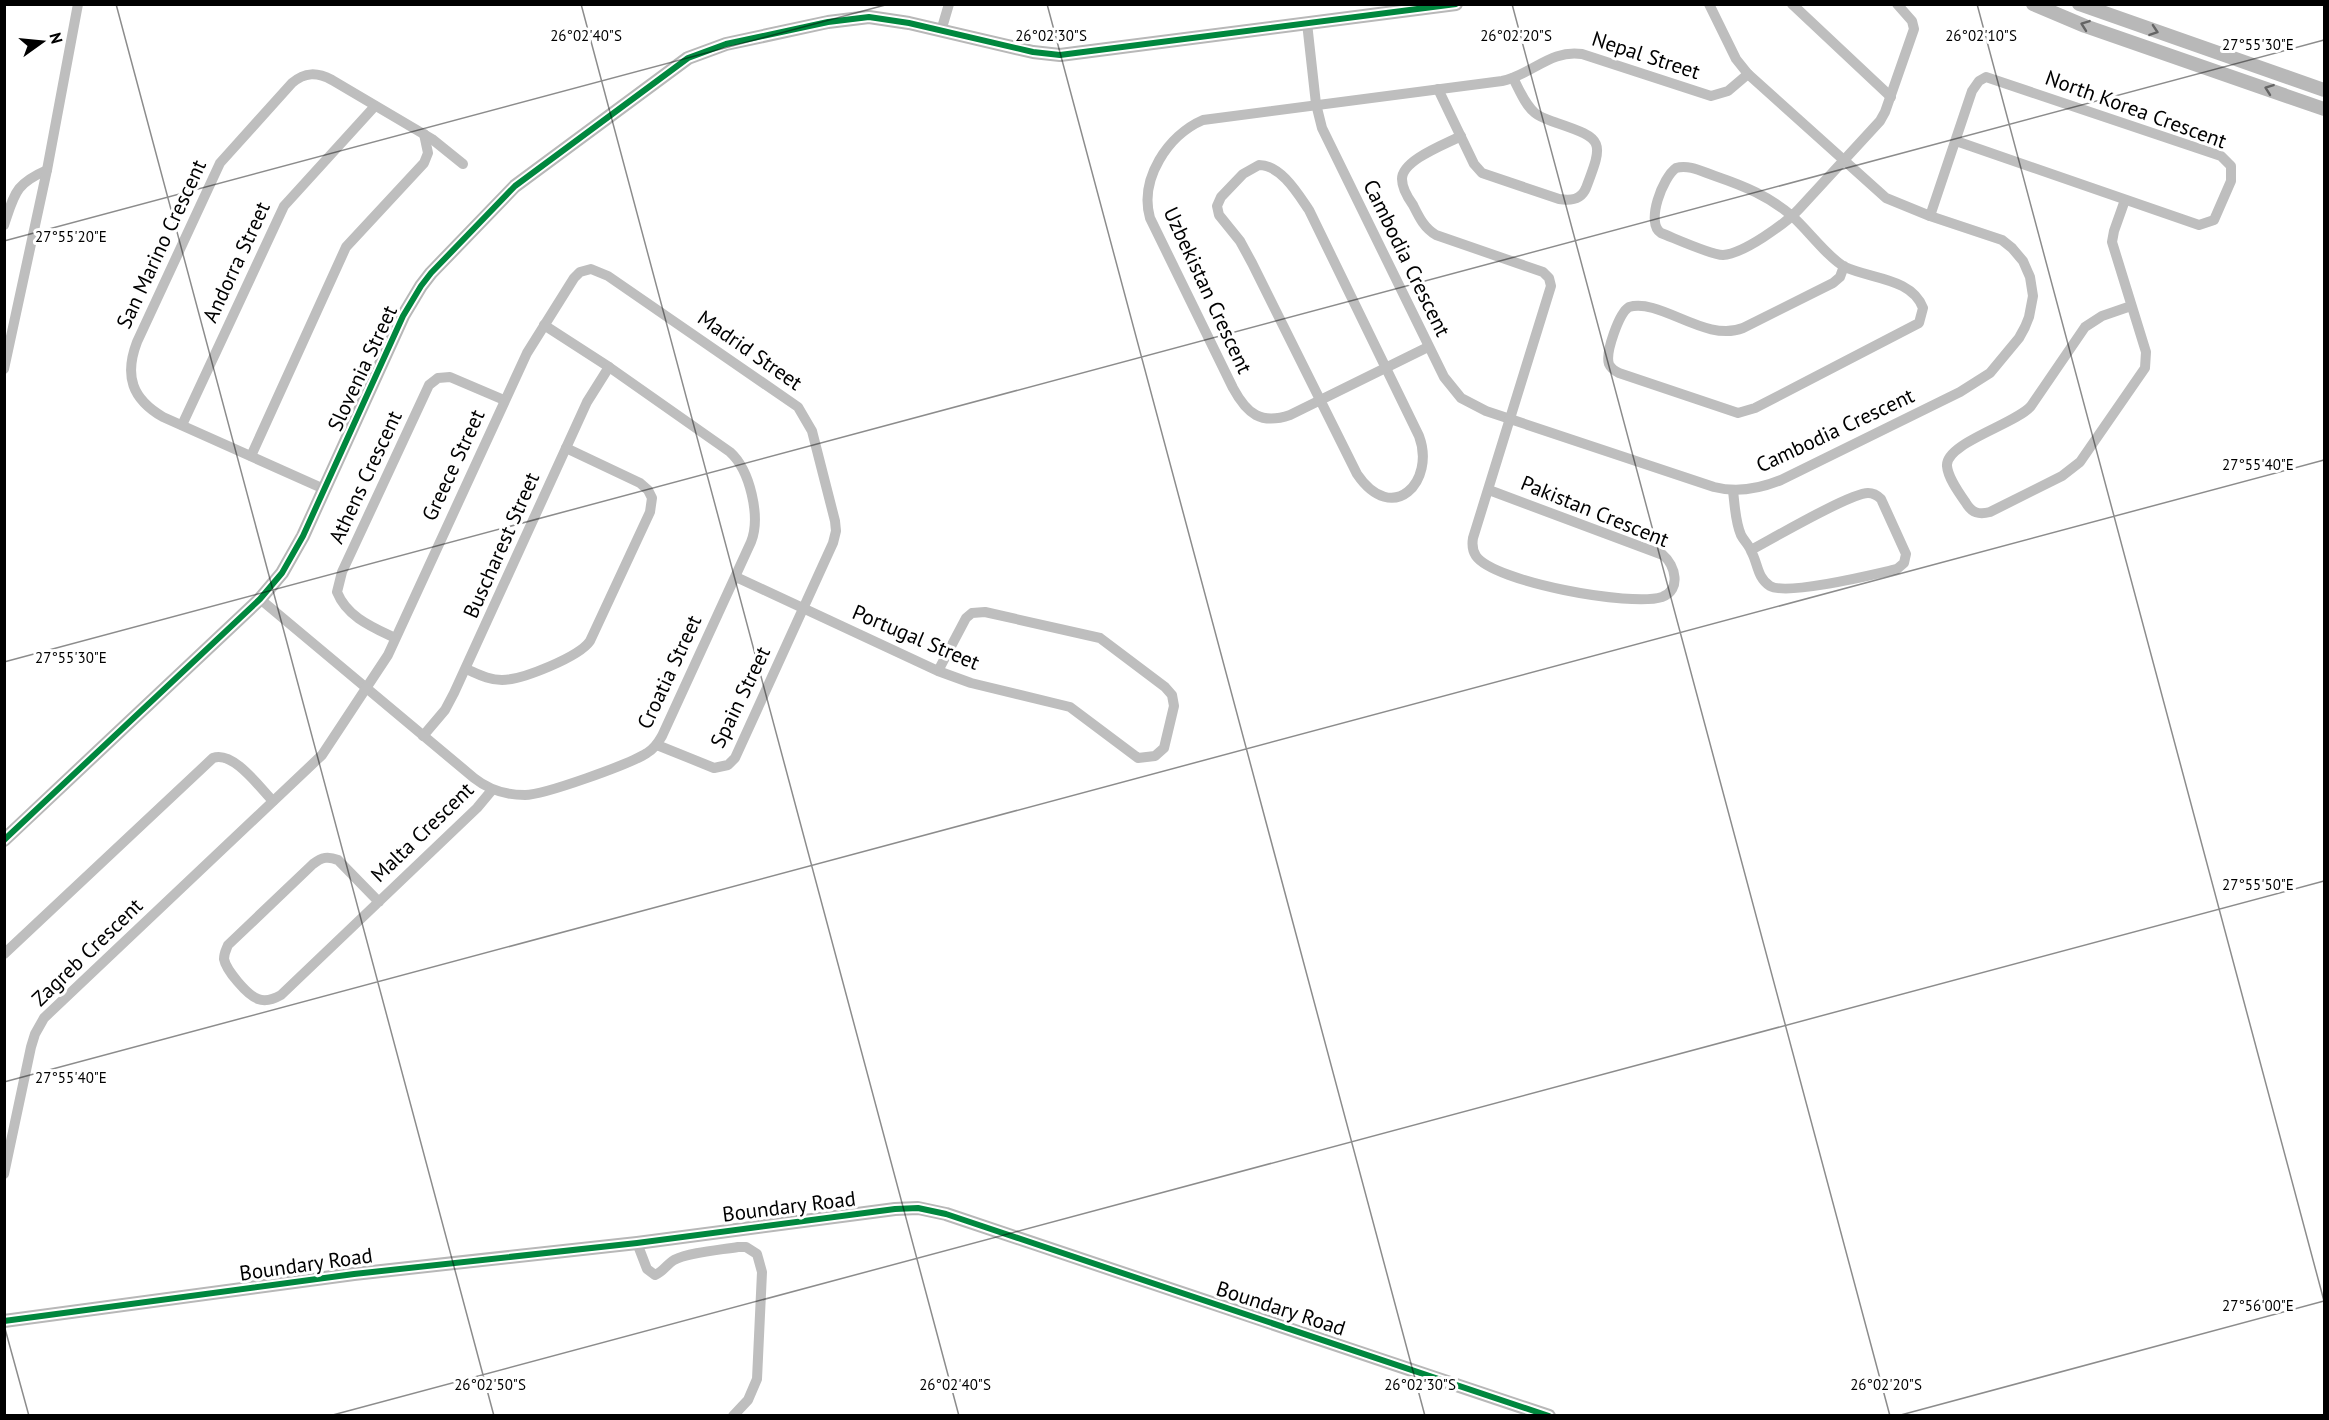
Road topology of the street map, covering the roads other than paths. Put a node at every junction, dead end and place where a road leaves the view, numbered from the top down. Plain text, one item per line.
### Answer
1 (78, 4) edge
2 (949, 4) edge
3 (1456, 4) edge
4 (1709, 4) edge
5 (1792, 4) edge
6 (1897, 4) edge
7 (2033, 4) edge
8 (2079, 4) edge
9 (1307, 23) junction
10 (941, 31) junction
11 (1748, 74) junction
12 (1513, 78) junction
13 (1438, 89) junction
14 (2325, 90) edge
15 (1891, 97) junction
16 (1316, 104) junction
17 (375, 106) junction
18 (2325, 109) edge
19 (424, 134) junction
20 (1461, 136) junction
21 (1956, 141) junction
22 (1843, 160) junction
23 (463, 164) dead end
24 (47, 170) junction
25 (2125, 200) junction
26 (1792, 216) junction
27 (1930, 216) junction
28 (4, 225) edge
29 (1844, 266) junction
30 (591, 268) joint
31 (2131, 306) junction
32 (544, 325) junction
33 (1428, 347) junction
34 (609, 367) junction
35 (1386, 368) junction
36 (4, 369) edge
37 (1320, 399) junction
38 (504, 400) junction
39 (1510, 419) junction
40 (182, 425) junction
41 (566, 448) junction
42 (251, 456) junction
43 (324, 489) junction
44 (1489, 490) junction
45 (1733, 490) junction
46 (1751, 550) junction
47 (736, 577) junction
48 (260, 599) junction
49 (803, 608) junction
50 (395, 638) junction
51 (466, 669) junction
52 (938, 671) junction
53 (364, 688) junction
54 (423, 736) junction
55 (657, 745) junction
56 (492, 790) junction
57 (273, 801) junction
58 (4, 840) edge
59 (379, 902) junction
60 (4, 954) edge
61 (4, 1174) edge
62 (637, 1243) junction
63 (4, 1321) edge
64 (734, 1416) edge
65 (1549, 1416) edge

1 - 24 street
2 - 10 street
3 - 9 street, Slovenia Street
4 - 11 street, Cambodia Crescent
5 - 15 street
6 - 15 street
18 -> 7 street
8 -> 14 street
9 - 10 street, Slovenia Street
9 - 16 street, Cambodia Crescent
10 - 43 street, Slovenia Street
11 - 12 street, Nepal Street
11 - 22 street, Cambodia Crescent
12 - 13 street, Nepal Street
12 - 20 street
13 - 16 street, Nepal Street
13 - 20 street
15 - 22 street
16 - 33 street, Cambodia Crescent
16 - 37 street, Uzbekistan Crescent
17 - 19 street, San Marino Crescent
17 - 40 street, Andorra Street
17 - 40 street, San Marino Crescent
19 - 23 street, San Marino Crescent
19 - 42 street
20 - 39 street, Pakistan Crescent
21 - 25 street, North Korea Crescent
21 - 25 street, North Korea Crescent
21 - 27 street, North Korea Crescent
22 - 26 street
22 - 27 street, Cambodia Crescent
24 - 28 street
24 - 36 street
25 - 31 street
26 - 26 street
26 - 29 street
27 - 45 street, Cambodia Crescent
29 - 29 street
30 - 32 street, Greece Street
30 - 49 street, Madrid Street
31 - 31 street
32 - 34 street, Croatia Street
32 - 38 street, Greece Street
33 - 35 street, Uzbekistan Crescent
33 - 39 street, Cambodia Crescent
34 - 41 street, Buscharest Street
34 - 47 street, Croatia Street
35 - 37 street, Uzbekistan Crescent
35 - 37 street
35 - 37 street
38 - 50 street, Greece Street
38 - 50 street, Athens Crescent
39 - 44 street, Pakistan Crescent
39 - 45 street, Cambodia Crescent
40 - 42 street, San Marino Crescent
41 - 51 street, Buscharest Street
41 - 51 street
42 - 43 street, San Marino Crescent
43 - 48 street, Slovenia Street
44 - 44 street, Pakistan Crescent
45 - 46 street
46 - 46 street
47 - 49 street, Portugal Street
47 - 55 street, Croatia Street
48 - 53 street, Croatia Street
48 - 58 street, Slovenia Street
49 - 52 street, Portugal Street
49 - 55 street, Spain Street
50 - 53 street, Greece Street
51 - 54 street, Buscharest Street
52 - 52 street, Portugal Street
53 - 54 street, Croatia Street
53 - 57 street, Zagreb Crescent
54 - 56 street, Croatia Street
55 - 56 street, Croatia Street
56 - 59 street, Malta Crescent
57 - 60 street
57 - 61 street, Zagreb Crescent
59 - 59 street, Malta Crescent
62 - 63 street, Boundary Road
62 - 64 street
62 - 65 street, Boundary Road

